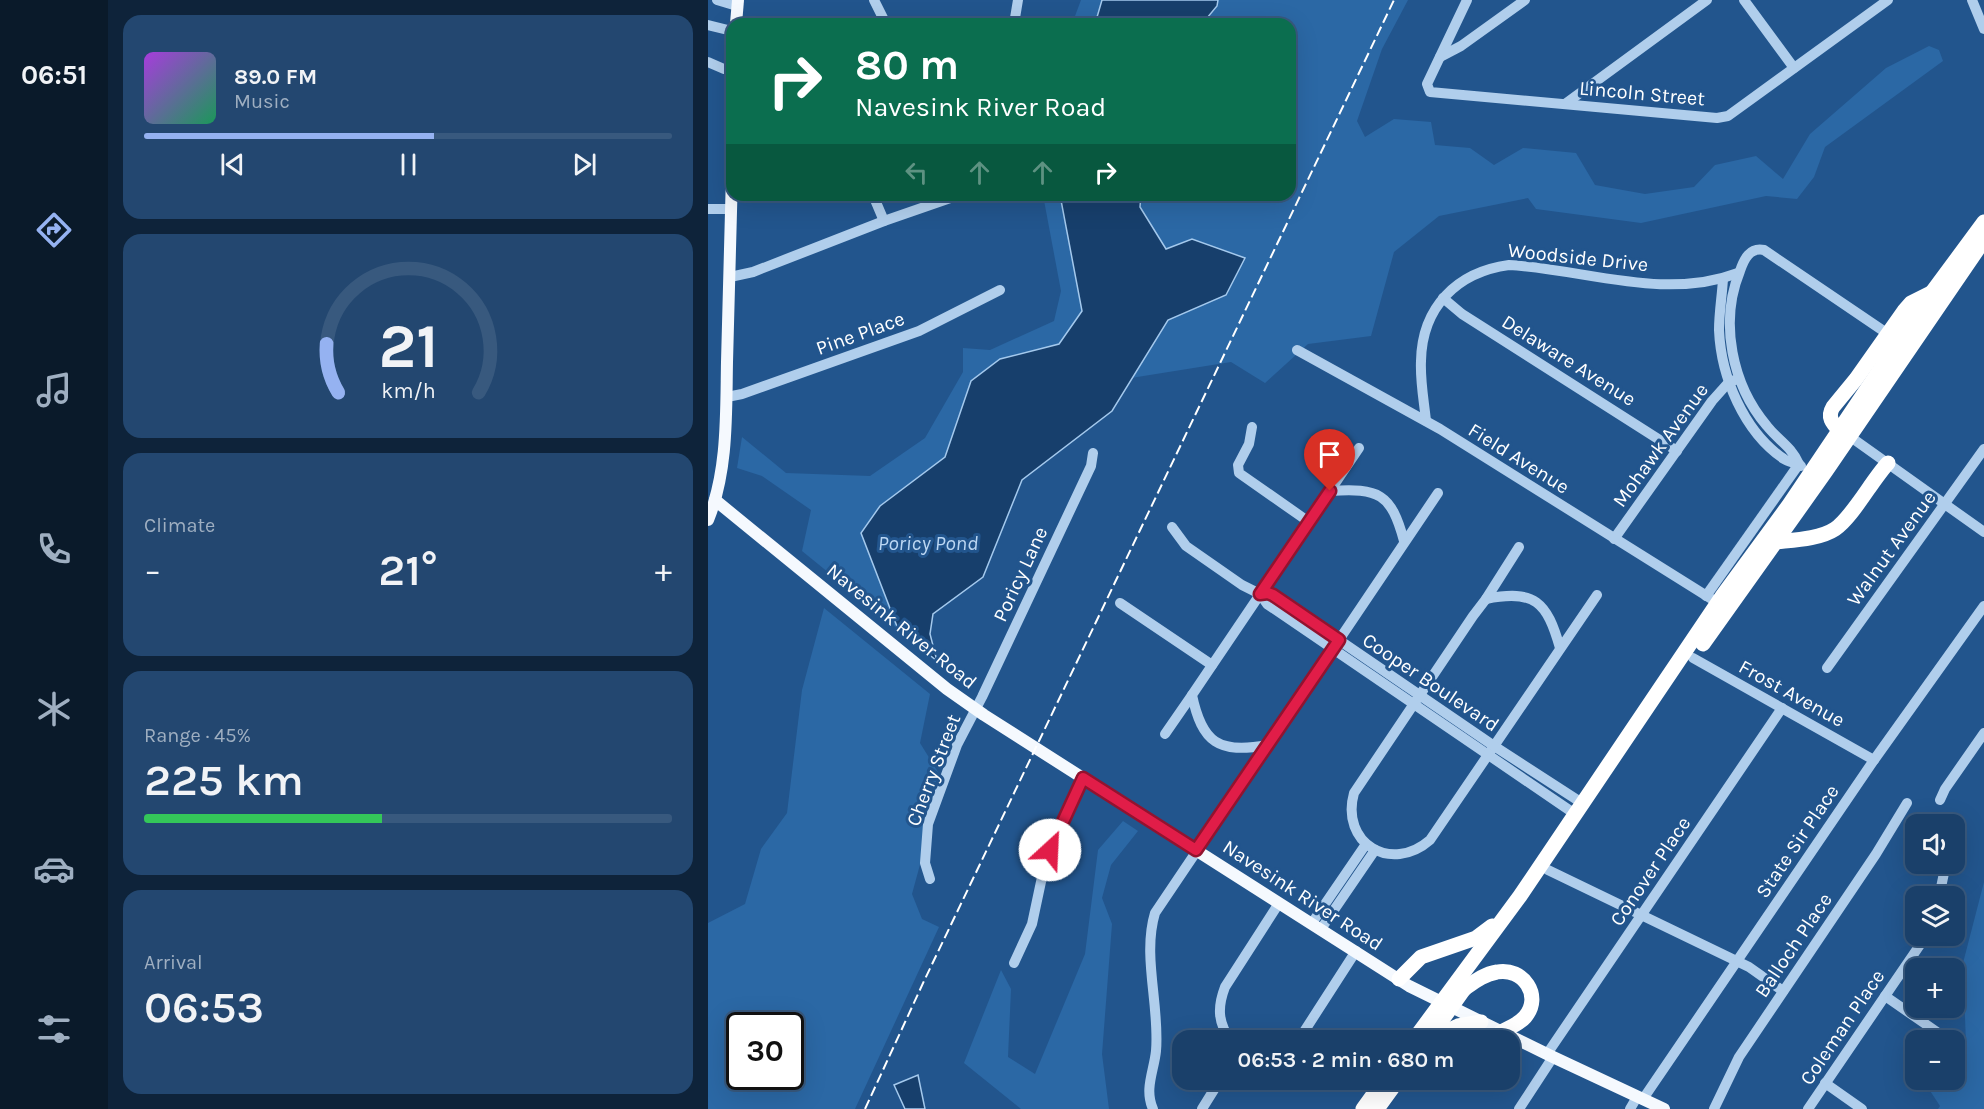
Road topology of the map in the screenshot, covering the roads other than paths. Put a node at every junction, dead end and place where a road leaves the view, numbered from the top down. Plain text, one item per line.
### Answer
1 (717, 0) edge
2 (874, 0) edge
3 (1018, 0) edge
4 (1467, 0) edge
5 (1525, 0) edge
6 (1707, 0) edge
7 (1744, 0) edge
8 (1888, 0) edge
9 (1972, 0) edge
10 (738, 3) edge
11 (737, 18) edge
12 (883, 18) edge
13 (1015, 18) edge
14 (708, 26) edge
15 (1984, 29) edge
16 (726, 30) edge
17 (1440, 57) junction
18 (708, 62) edge
19 (1794, 68) junction
20 (726, 69) edge
21 (1564, 104) junction
22 (731, 201) edge
23 (875, 201) edge
24 (942, 201) edge
25 (708, 209) edge
26 (731, 209) junction
27 (884, 222) junction
28 (1984, 222) edge
29 (1981, 249) edge
30 (1738, 273) junction
31 (730, 278) junction
32 (1723, 279) junction
33 (1000, 290) dead end
34 (1933, 291) junction
35 (1443, 298) junction
36 (1888, 334) junction
37 (1297, 350) dead end
38 (1734, 380) junction
39 (727, 398) junction
40 (1426, 421) junction
41 (1252, 427) dead end
42 (1845, 433) junction
43 (1359, 448) dead end
44 (1984, 449) edge
45 (1677, 450) junction
46 (1093, 453) dead end
47 (1888, 463) junction
48 (1804, 468) junction
49 (1330, 491) junction
50 (1438, 493) dead end
51 (712, 498) edge
52 (1944, 504) junction
53 (708, 520) edge
54 (1309, 522) junction
55 (1172, 527) dead end
56 (1984, 532) edge
57 (1614, 539) junction
58 (1404, 541) junction
59 (1776, 542) junction
60 (1519, 547) dead end
61 (1260, 594) junction
62 (1597, 595) dead end
63 (1486, 599) junction
64 (1712, 599) junction
65 (1120, 603) dead end
66 (1984, 606) edge
67 (1336, 645) junction
68 (1560, 648) junction
69 (1693, 658) junction
70 (1212, 665) junction
71 (1827, 668) dead end
72 (1192, 695) junction
73 (1416, 699) junction
74 (1782, 708) junction
75 (976, 709) junction
76 (1984, 733) edge
77 (1165, 734) dead end
78 (1267, 745) junction
79 (1491, 750) junction
80 (1874, 760) junction
81 (1083, 778) junction
82 (1940, 800) dead end
83 (1907, 803) dead end
84 (1579, 808) junction
85 (1370, 847) junction
86 (1196, 850) junction
87 (1548, 870) junction
88 (930, 879) dead end
89 (1279, 903) junction
90 (1508, 912) junction
91 (1641, 916) junction
92 (1317, 926) junction
93 (1919, 946) edge
94 (1356, 951) junction
95 (1737, 962) junction
96 (1014, 963) dead end
97 (1399, 979) junction
98 (1464, 989) junction
99 (1783, 991) junction
100 (1885, 996) junction
101 (1446, 1005) junction
102 (1481, 1022) junction
103 (1224, 1030) edge
104 (1305, 1030) edge
105 (1430, 1030) edge
106 (1448, 1030) edge
107 (1497, 1030) edge
108 (1504, 1030) edge
109 (1934, 1030) edge
110 (1520, 1041) edge
111 (1550, 1055) junction
112 (1825, 1083) junction
113 (1214, 1090) edge
114 (1377, 1090) edge
115 (1391, 1090) edge
116 (1640, 1098) junction
117 (1154, 1109) edge
118 (1202, 1109) edge
119 (1363, 1109) edge
120 (1377, 1109) edge
121 (1519, 1109) edge
122 (1630, 1109) edge
123 (1664, 1109) edge
124 (1714, 1109) edge
125 (1808, 1109) edge
126 (1862, 1109) edge

1 - 10 street
2 - 12 street
3 - 13 street
4 - 17 street
5 - 17 street
6 - 21 street
7 - 19 street
8 - 19 street, Lincoln Street
9 - 15 street
10 - 11 main road
14 - 16 street
17 - 21 street, Lincoln Street
18 - 20 street
19 - 21 street, Lincoln Street
22 - 26 main road
23 - 27 street
24 - 27 street
25 - 26 street
26 - 31 main road
27 - 31 street
28 - 34 highway
29 - 42 highway
30 - 32 street, Woodside Drive
30 - 36 street
30 - 38 street
31 - 39 main road
32 - 35 street, Woodside Drive
32 - 38 street
33 - 39 street, Pine Place
34 - 36 highway
34 - 42 highway
35 - 40 street, Woodside Drive
35 - 45 street, Delaware Avenue
36 - 42 highway
37 - 40 street, Field Avenue
38 - 45 street, Mohawk Avenue
38 - 48 street
39 - 51 main road
40 - 57 street, Field Avenue
41 - 54 street
42 - 47 street
42 - 48 highway
42 - 59 highway
43 - 49 street
44 - 52 street, Walnut Avenue
45 - 57 street, Mohawk Avenue
46 - 75 street, Poricy Lane
47 - 52 street
47 - 59 highway
48 - 64 highway
49 - 54 street
49 - 58 street
50 - 58 street
51 - 53 main road
51 - 75 main road, Navesink River Road
52 - 56 street
52 - 71 street, Walnut Avenue
54 - 61 street
55 - 61 street, Cooper Boulevard
57 - 64 street, Field Avenue
58 - 67 street
59 - 69 highway
60 - 63 street
61 - 67 street, Cooper Boulevard
61 - 70 street
62 - 68 street
63 - 68 street
63 - 73 street
64 - 84 highway
65 - 70 street
66 - 80 street, State Sir Place
67 - 73 street, Cooper Boulevard
67 - 78 street
68 - 79 street
69 - 74 street, Frost Avenue
69 - 87 highway
70 - 72 street
72 - 77 street
72 - 78 street
73 - 79 street, Cooper Boulevard
73 - 85 street
74 - 80 street, Frost Avenue
74 - 91 street, Conover Place
75 - 81 main road, Navesink River Road
75 - 88 street, Cherry Street
76 - 82 street
78 - 86 street
79 - 84 street, Cooper Boulevard
79 - 85 street
80 - 95 street, State Sir Place
81 - 86 main road, Navesink River Road
81 - 96 street
83 - 99 street, Balloch Place
84 - 90 highway
85 - 92 street
86 - 89 main road, Navesink River Road
86 - 117 street
87 - 91 street
87 - 98 highway
89 - 92 main road, Navesink River Road
89 - 103 street
90 - 97 highway
90 - 101 highway
91 - 95 street
91 - 111 street, Conover Place
92 - 94 main road, Navesink River Road
93 - 100 street, Coleman Place
94 - 97 main road, Navesink River Road
94 - 104 street
95 - 99 street
95 - 116 street, State Sir Place
97 - 101 main road, Navesink River Road
98 - 101 highway
98 - 108 highway
99 - 124 street, Balloch Place
100 - 109 street
100 - 112 street, Coleman Place
101 - 102 main road, Navesink River Road
101 - 105 highway
102 - 106 highway
102 - 107 main road, Navesink River Road
110 - 111 main road, Navesink River Road
111 - 116 main road, Navesink River Road
111 - 121 street, Conover Place
112 - 125 street, Coleman Place
112 - 126 street
113 - 118 street
114 - 119 highway
115 - 120 highway
116 - 122 street, State Sir Place
116 - 123 main road, Navesink River Road

